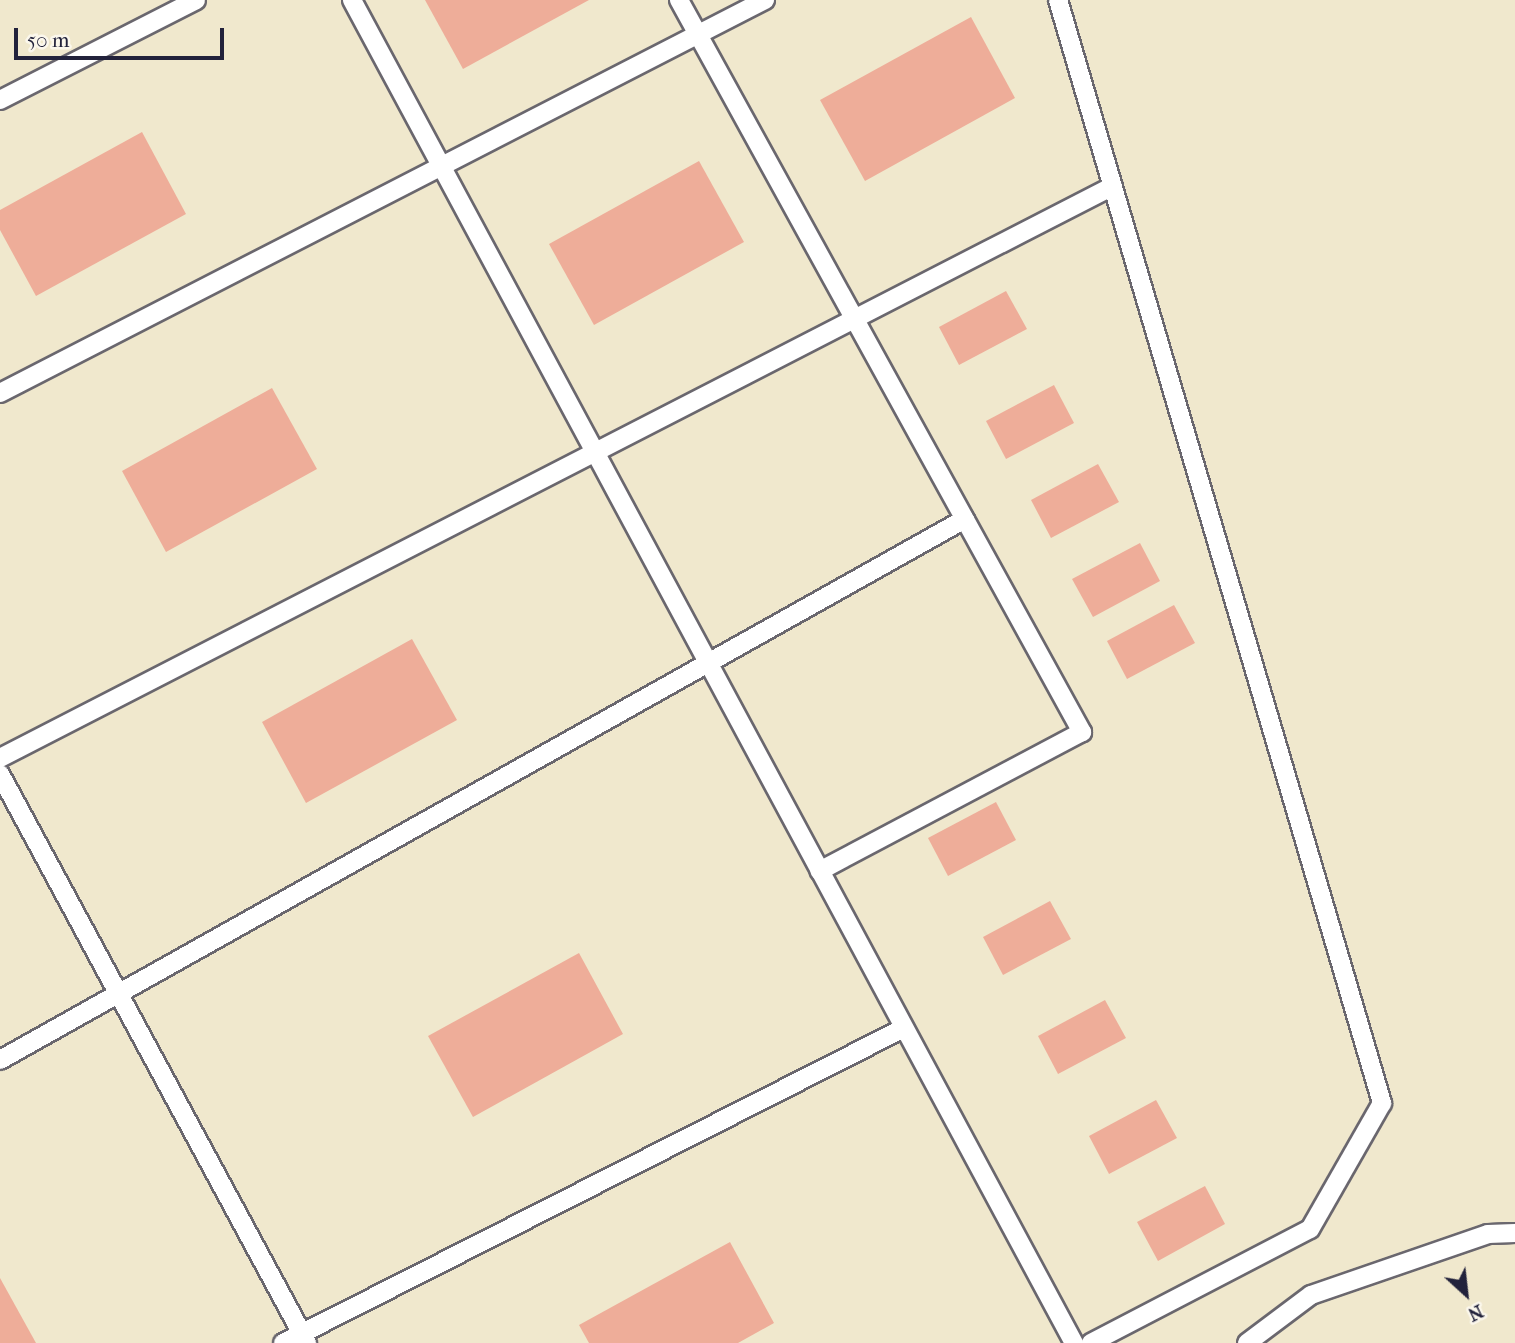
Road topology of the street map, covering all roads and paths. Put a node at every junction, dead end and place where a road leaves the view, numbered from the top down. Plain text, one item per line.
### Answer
1 (196, 0) edge
2 (352, 0) edge
3 (680, 0) edge
4 (765, 0) edge
5 (1058, 0) edge
6 (698, 34) junction
7 (0, 100) edge
8 (441, 166) junction
9 (1113, 186) junction
10 (854, 318) junction
11 (0, 393) edge
12 (595, 452) junction
13 (965, 519) junction
14 (708, 663) junction
15 (0, 758) edge
16 (0, 774) edge
17 (820, 871) junction
18 (118, 993) junction
19 (904, 1028) junction
20 (0, 1060) edge
21 (1515, 1233) edge
22 (304, 1338) edge
23 (283, 1343) edge
24 (1074, 1343) edge
25 (1091, 1343) edge
26 (1247, 1343) edge

1 - 7 lane
2 - 8 lane
3 - 6 lane
4 - 6 lane
5 - 9 lane
6 - 8 lane
6 - 10 lane
8 - 11 lane
8 - 12 lane
9 - 10 lane
9 - 25 lane
10 - 12 lane
10 - 13 lane
12 - 14 lane
12 - 15 lane
13 - 14 lane
13 - 17 lane
14 - 17 lane
14 - 18 lane
16 - 18 lane
17 - 19 lane
18 - 20 lane
18 - 22 lane
19 - 22 lane
19 - 24 lane
21 - 26 lane
22 - 23 lane

